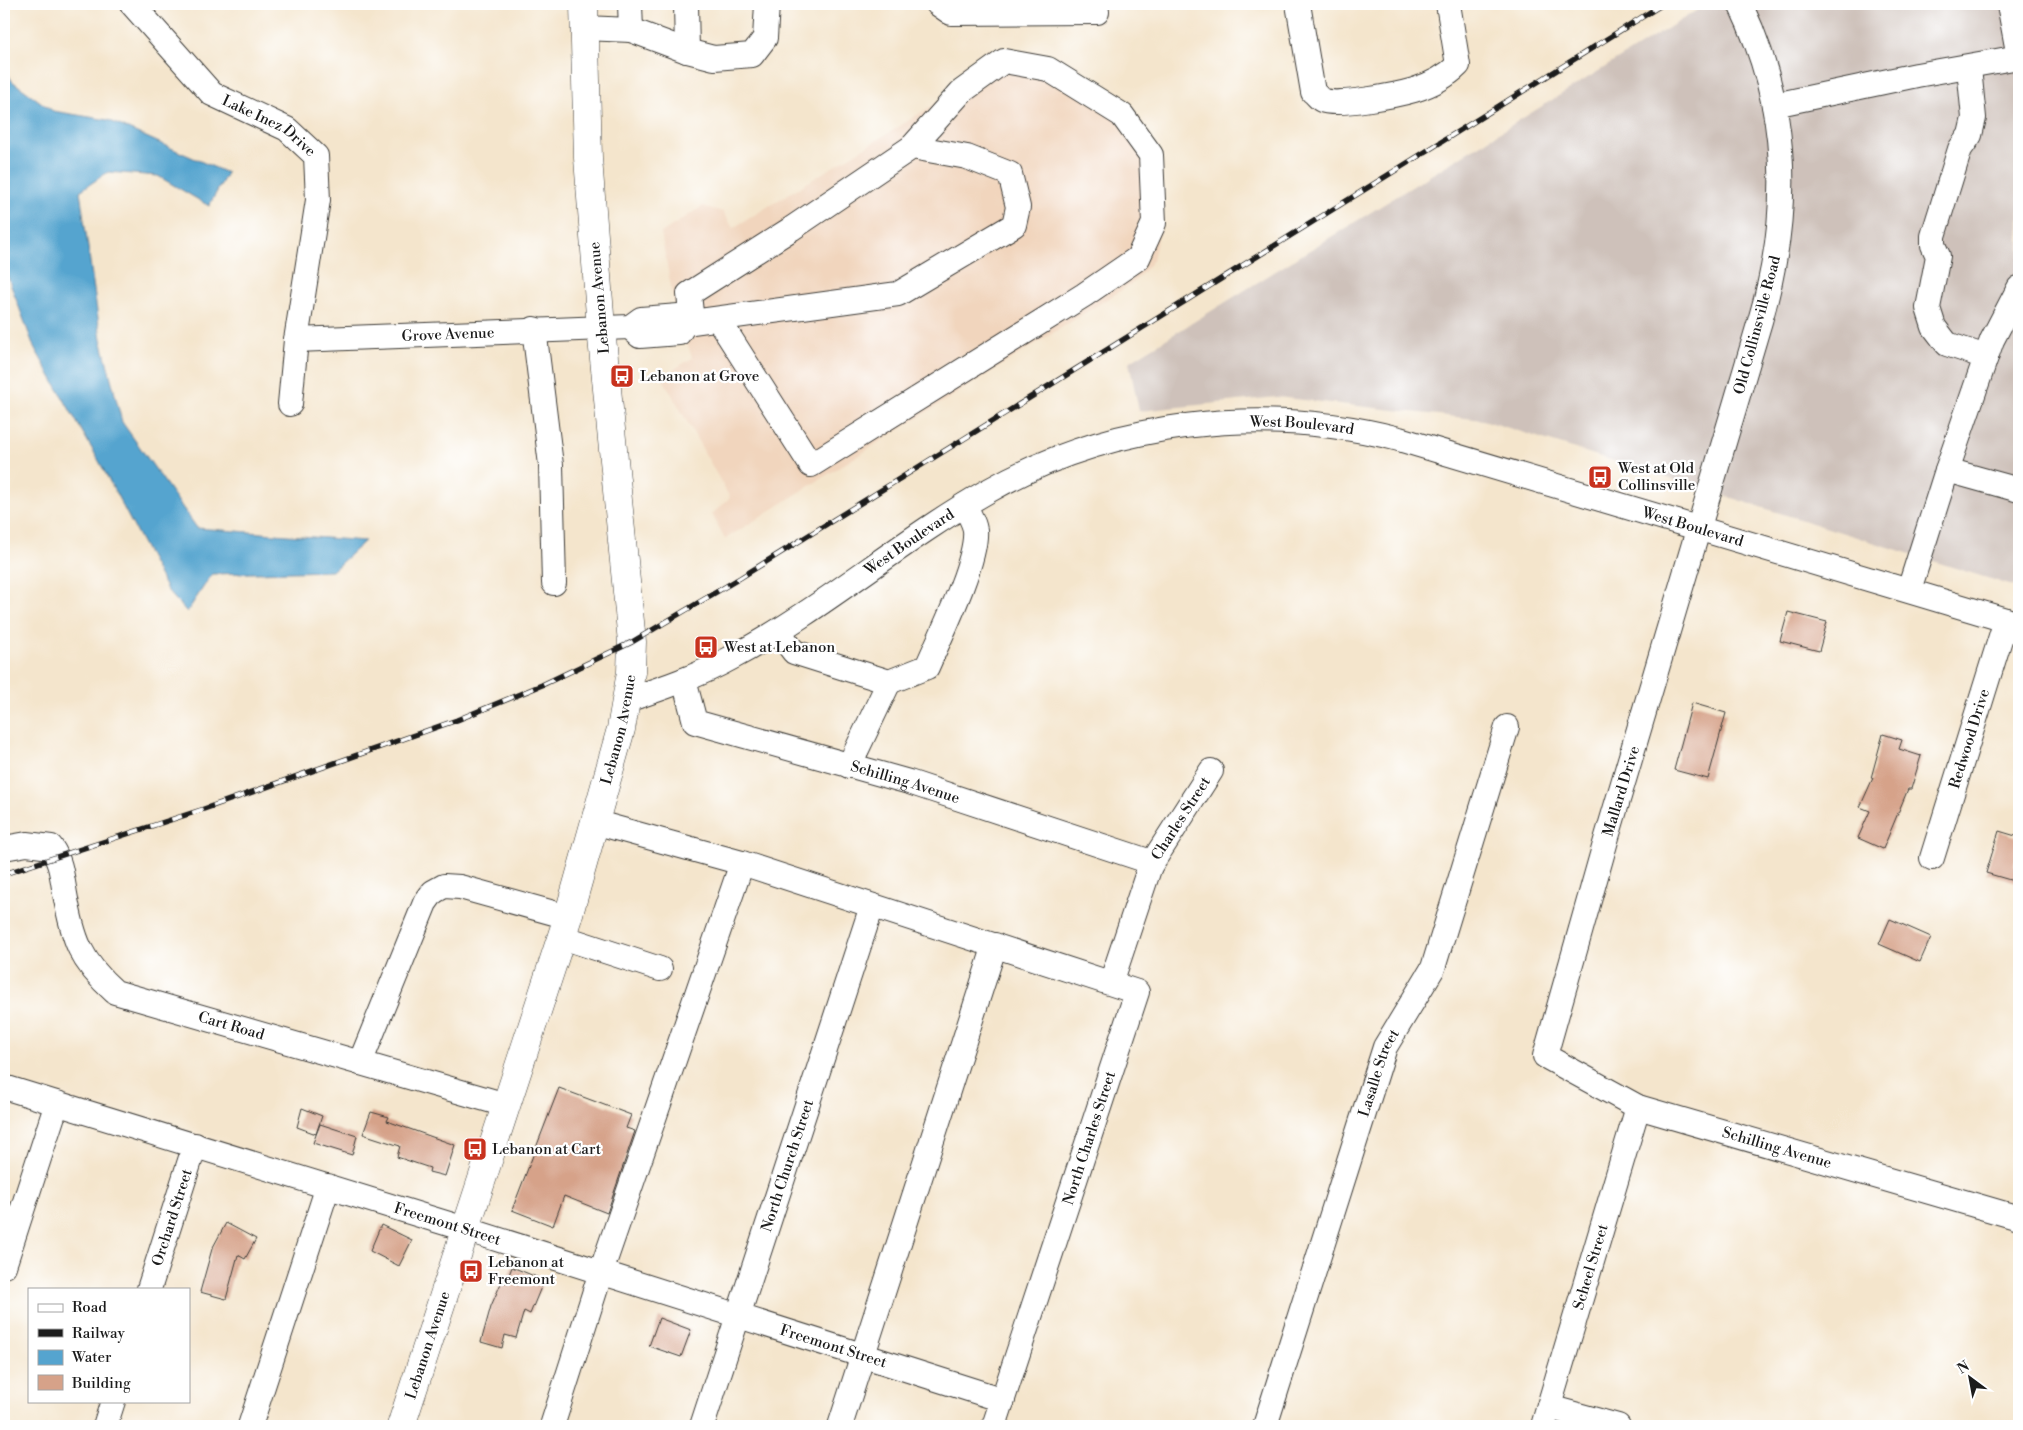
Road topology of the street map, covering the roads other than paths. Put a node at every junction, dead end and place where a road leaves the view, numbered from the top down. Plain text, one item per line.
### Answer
1 (132, 4) edge
2 (630, 4) edge
3 (686, 4) edge
4 (768, 4) edge
5 (938, 4) edge
6 (1096, 4) edge
7 (1298, 4) edge
8 (1448, 4) edge
9 (1740, 4) edge
10 (2009, 4) edge
11 (584, 16) edge
12 (631, 30) junction
13 (687, 51) junction
14 (2019, 57) edge
15 (1969, 68) junction
16 (1774, 105) junction
17 (912, 148) junction
18 (2019, 288) edge
19 (718, 319) junction
20 (689, 322) junction
21 (601, 328) junction
22 (534, 329) junction
23 (296, 340) junction
24 (1986, 357) junction
25 (290, 404) dead end
26 (1946, 470) junction
27 (2019, 490) edge
28 (964, 505) junction
29 (1700, 528) junction
30 (554, 583) dead end
31 (1909, 590) junction
32 (2012, 622) edge
33 (778, 631) junction
34 (684, 680) junction
35 (889, 682) junction
36 (627, 700) junction
37 (1507, 727) dead end
38 (849, 766) junction
39 (1211, 771) dead end
40 (594, 822) junction
41 (4, 848) edge
42 (1932, 858) dead end
43 (742, 863) junction
44 (1150, 866) junction
45 (872, 906) junction
46 (565, 927) junction
47 (995, 946) junction
48 (660, 969) dead end
49 (1111, 983) junction
50 (1546, 1056) joint
51 (360, 1063) junction
52 (4, 1087) edge
53 (57, 1103) junction
54 (506, 1105) junction
55 (1638, 1107) junction
56 (195, 1145) junction
57 (328, 1186) junction
58 (2019, 1218) edge
59 (465, 1229) junction
60 (4, 1266) edge
61 (601, 1272) junction
62 (149, 1288) edge
63 (739, 1315) junction
64 (863, 1355) junction
65 (1003, 1400) junction
66 (113, 1402) edge
67 (1546, 1416) edge
68 (105, 1426) edge
69 (250, 1426) edge
70 (401, 1426) edge
71 (552, 1426) edge
72 (702, 1426) edge
73 (840, 1426) edge
74 (994, 1426) edge
75 (1265, 1426) edge
76 (1618, 1426) edge

1 - 23 street, Lake Inez Drive
2 - 12 street
3 - 13 street
4 - 13 street
5 - 6 street
7 - 8 street
9 - 16 street, Old Collinsville Road
10 - 14 street
11 - 12 street
11 - 21 main road, Lebanon Avenue
12 - 13 street
14 - 15 street
15 - 16 street
15 - 24 street
16 - 29 street, Old Collinsville Road
17 - 19 street
17 - 19 street
17 - 20 street
18 - 24 street
19 - 20 street
20 - 21 street, Grove Avenue
21 - 22 street, Grove Avenue
21 - 36 main road, Lebanon Avenue
22 - 23 street, Grove Avenue
22 - 30 street
23 - 25 street, Lake Inez Drive
24 - 26 street
26 - 27 street
26 - 31 street
28 - 29 street, West Boulevard
28 - 33 street, West Boulevard
28 - 35 street
29 - 31 street, West Boulevard
29 - 50 street, Mallard Drive
31 - 32 street, West Boulevard
32 - 42 street, Redwood Drive
33 - 34 street, West Boulevard
33 - 35 street
34 - 36 street, West Boulevard
34 - 38 street, Schilling Avenue
35 - 38 street
36 - 40 main road, Lebanon Avenue
37 - 75 street, Lasalle Street
38 - 44 street, Schilling Avenue
39 - 44 street, Charles Street
40 - 43 street
40 - 46 main road, Lebanon Avenue
41 - 51 street, Cart Road
43 - 45 street
43 - 61 street
44 - 49 street
45 - 47 street
45 - 63 street, North Church Street
46 - 48 street
46 - 51 street
46 - 54 main road, Lebanon Avenue
47 - 49 street
47 - 64 street
49 - 65 street, North Charles Street
50 - 55 street, Schilling Avenue
51 - 54 street, Cart Road
52 - 53 street, Freemont Street
53 - 56 street, Freemont Street
53 - 60 street
54 - 59 main road, Lebanon Avenue
55 - 58 street, Schilling Avenue
55 - 67 street, Scheel Street
56 - 57 street, Freemont Street
56 - 62 street, Orchard Street
57 - 59 street, Freemont Street
57 - 69 street
59 - 61 street, Freemont Street
59 - 70 main road, Lebanon Avenue
61 - 63 street, Freemont Street
61 - 71 street
63 - 64 street, Freemont Street
63 - 72 street, North Church Street
64 - 65 street, Freemont Street
64 - 73 street
65 - 74 street, North Charles Street
66 - 68 street
67 - 76 street

